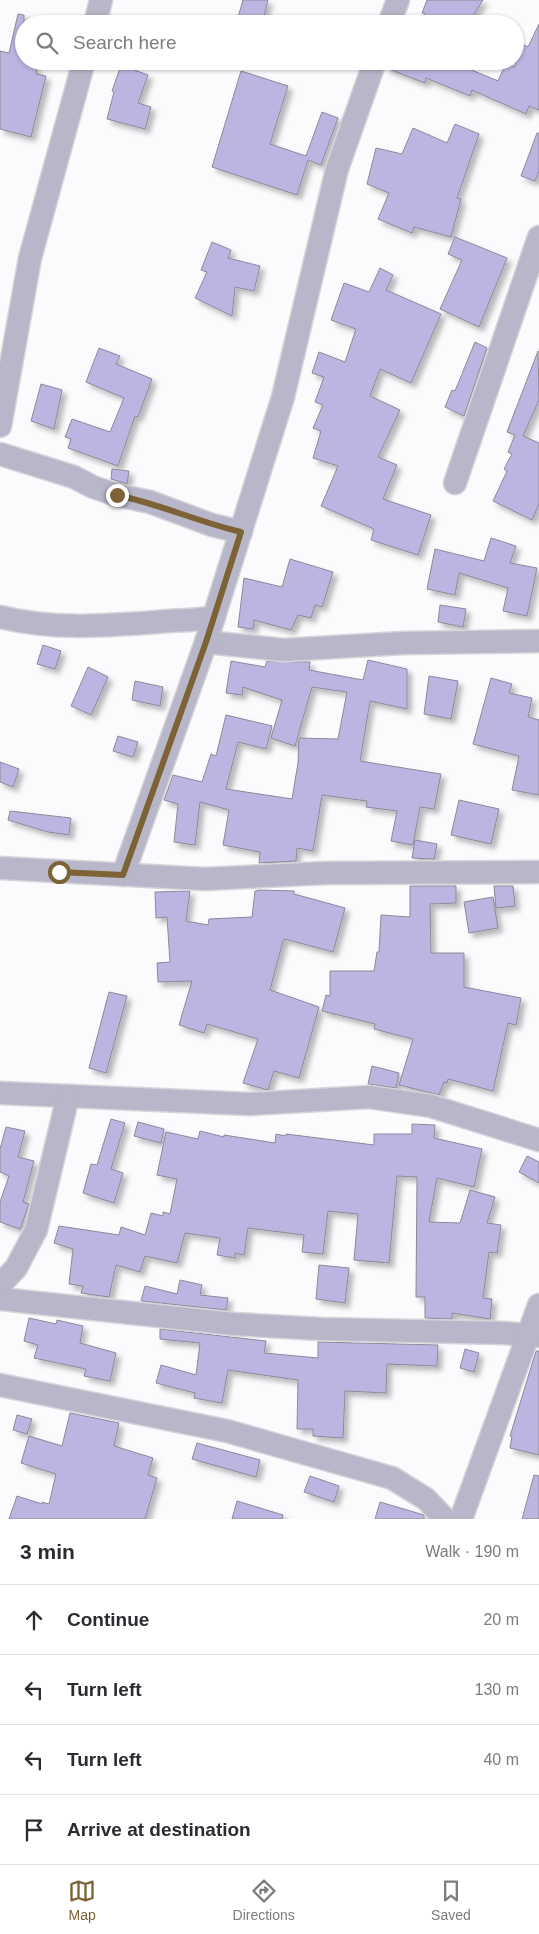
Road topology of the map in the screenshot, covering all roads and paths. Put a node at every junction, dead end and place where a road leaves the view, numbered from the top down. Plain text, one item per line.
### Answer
1 (101, 0) edge
2 (398, 0) edge
3 (97, 15) edge
4 (392, 15) edge
5 (82, 70) edge
6 (372, 70) edge
7 (539, 237) edge
8 (0, 426) edge
9 (0, 454) edge
10 (456, 483) dead end
11 (241, 532) junction
12 (0, 617) edge
13 (214, 618) junction
14 (539, 641) edge
15 (206, 642) junction
16 (0, 868) edge
17 (539, 872) edge
18 (123, 875) junction
19 (0, 1093) edge
20 (68, 1096) junction
21 (539, 1140) edge
22 (0, 1286) edge
23 (0, 1299) edge
24 (539, 1305) edge
25 (534, 1335) edge
26 (0, 1385) edge
27 (445, 1519) edge
28 (461, 1519) edge

1 - 3 street
2 - 4 street
5 - 8 street
6 - 11 street
7 - 10 street
9 - 11 street
11 - 13 street
12 - 13 street
13 - 15 street
14 - 15 street
15 - 18 street
16 - 18 street
17 - 18 street
19 - 20 street
20 - 21 street
20 - 22 street
23 - 25 street
24 - 25 street
25 - 28 street
26 - 27 street

